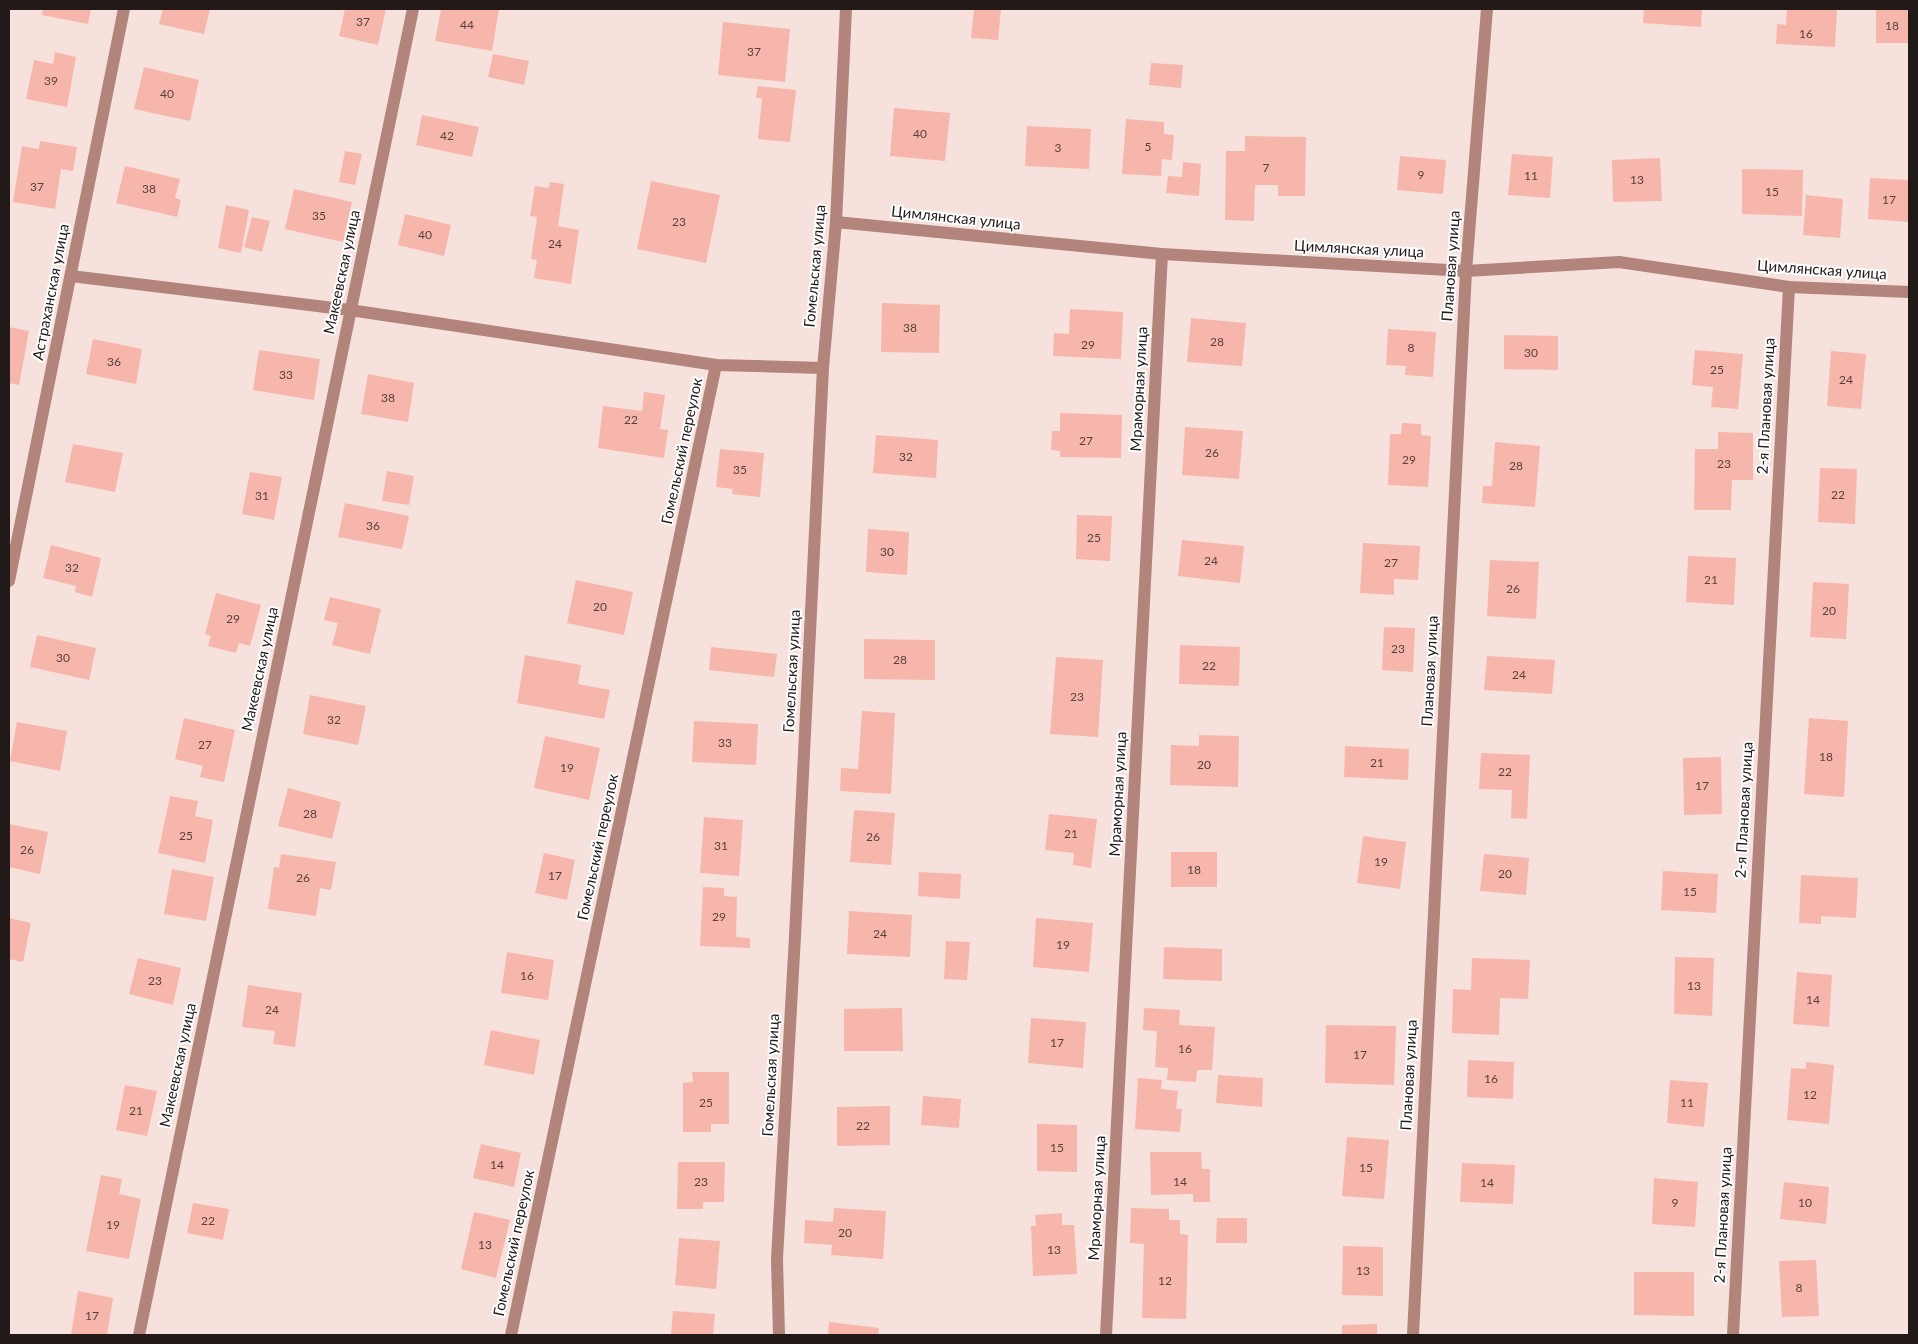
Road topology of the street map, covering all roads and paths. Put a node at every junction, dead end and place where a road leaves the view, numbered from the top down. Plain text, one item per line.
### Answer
1 (124, 9) edge
2 (413, 9) edge
3 (846, 9) edge
4 (1488, 9) edge
5 (836, 222) junction
6 (1162, 254) junction
7 (1466, 271) junction
8 (71, 276) junction
9 (1788, 287) junction
10 (1909, 292) edge
11 (350, 310) junction
12 (716, 365) junction
13 (823, 368) junction
14 (9, 581) edge
15 (139, 1335) edge
16 (511, 1335) edge
17 (779, 1335) edge
18 (1106, 1335) edge
19 (1413, 1335) edge
20 (1733, 1335) edge

1 - 8 street, Астраханская улица
2 - 11 street, Макеевская улица
3 - 5 street, Гомельская улица
4 - 7 street, Плановая улица
5 - 6 street, Цимлянская улица
5 - 13 street, Гомельская улица
6 - 7 street, Цимлянская улица
6 - 18 street, Мраморная улица
7 - 9 street, Цимлянская улица
7 - 19 street, Плановая улица
8 - 11 street
8 - 14 street, Астраханская улица
9 - 10 street, Цимлянская улица
9 - 20 street, 2-я Плановая улица
11 - 12 street
11 - 15 street, Макеевская улица
12 - 13 street
12 - 16 street, Гомельский переулок
13 - 17 street, Гомельская улица

